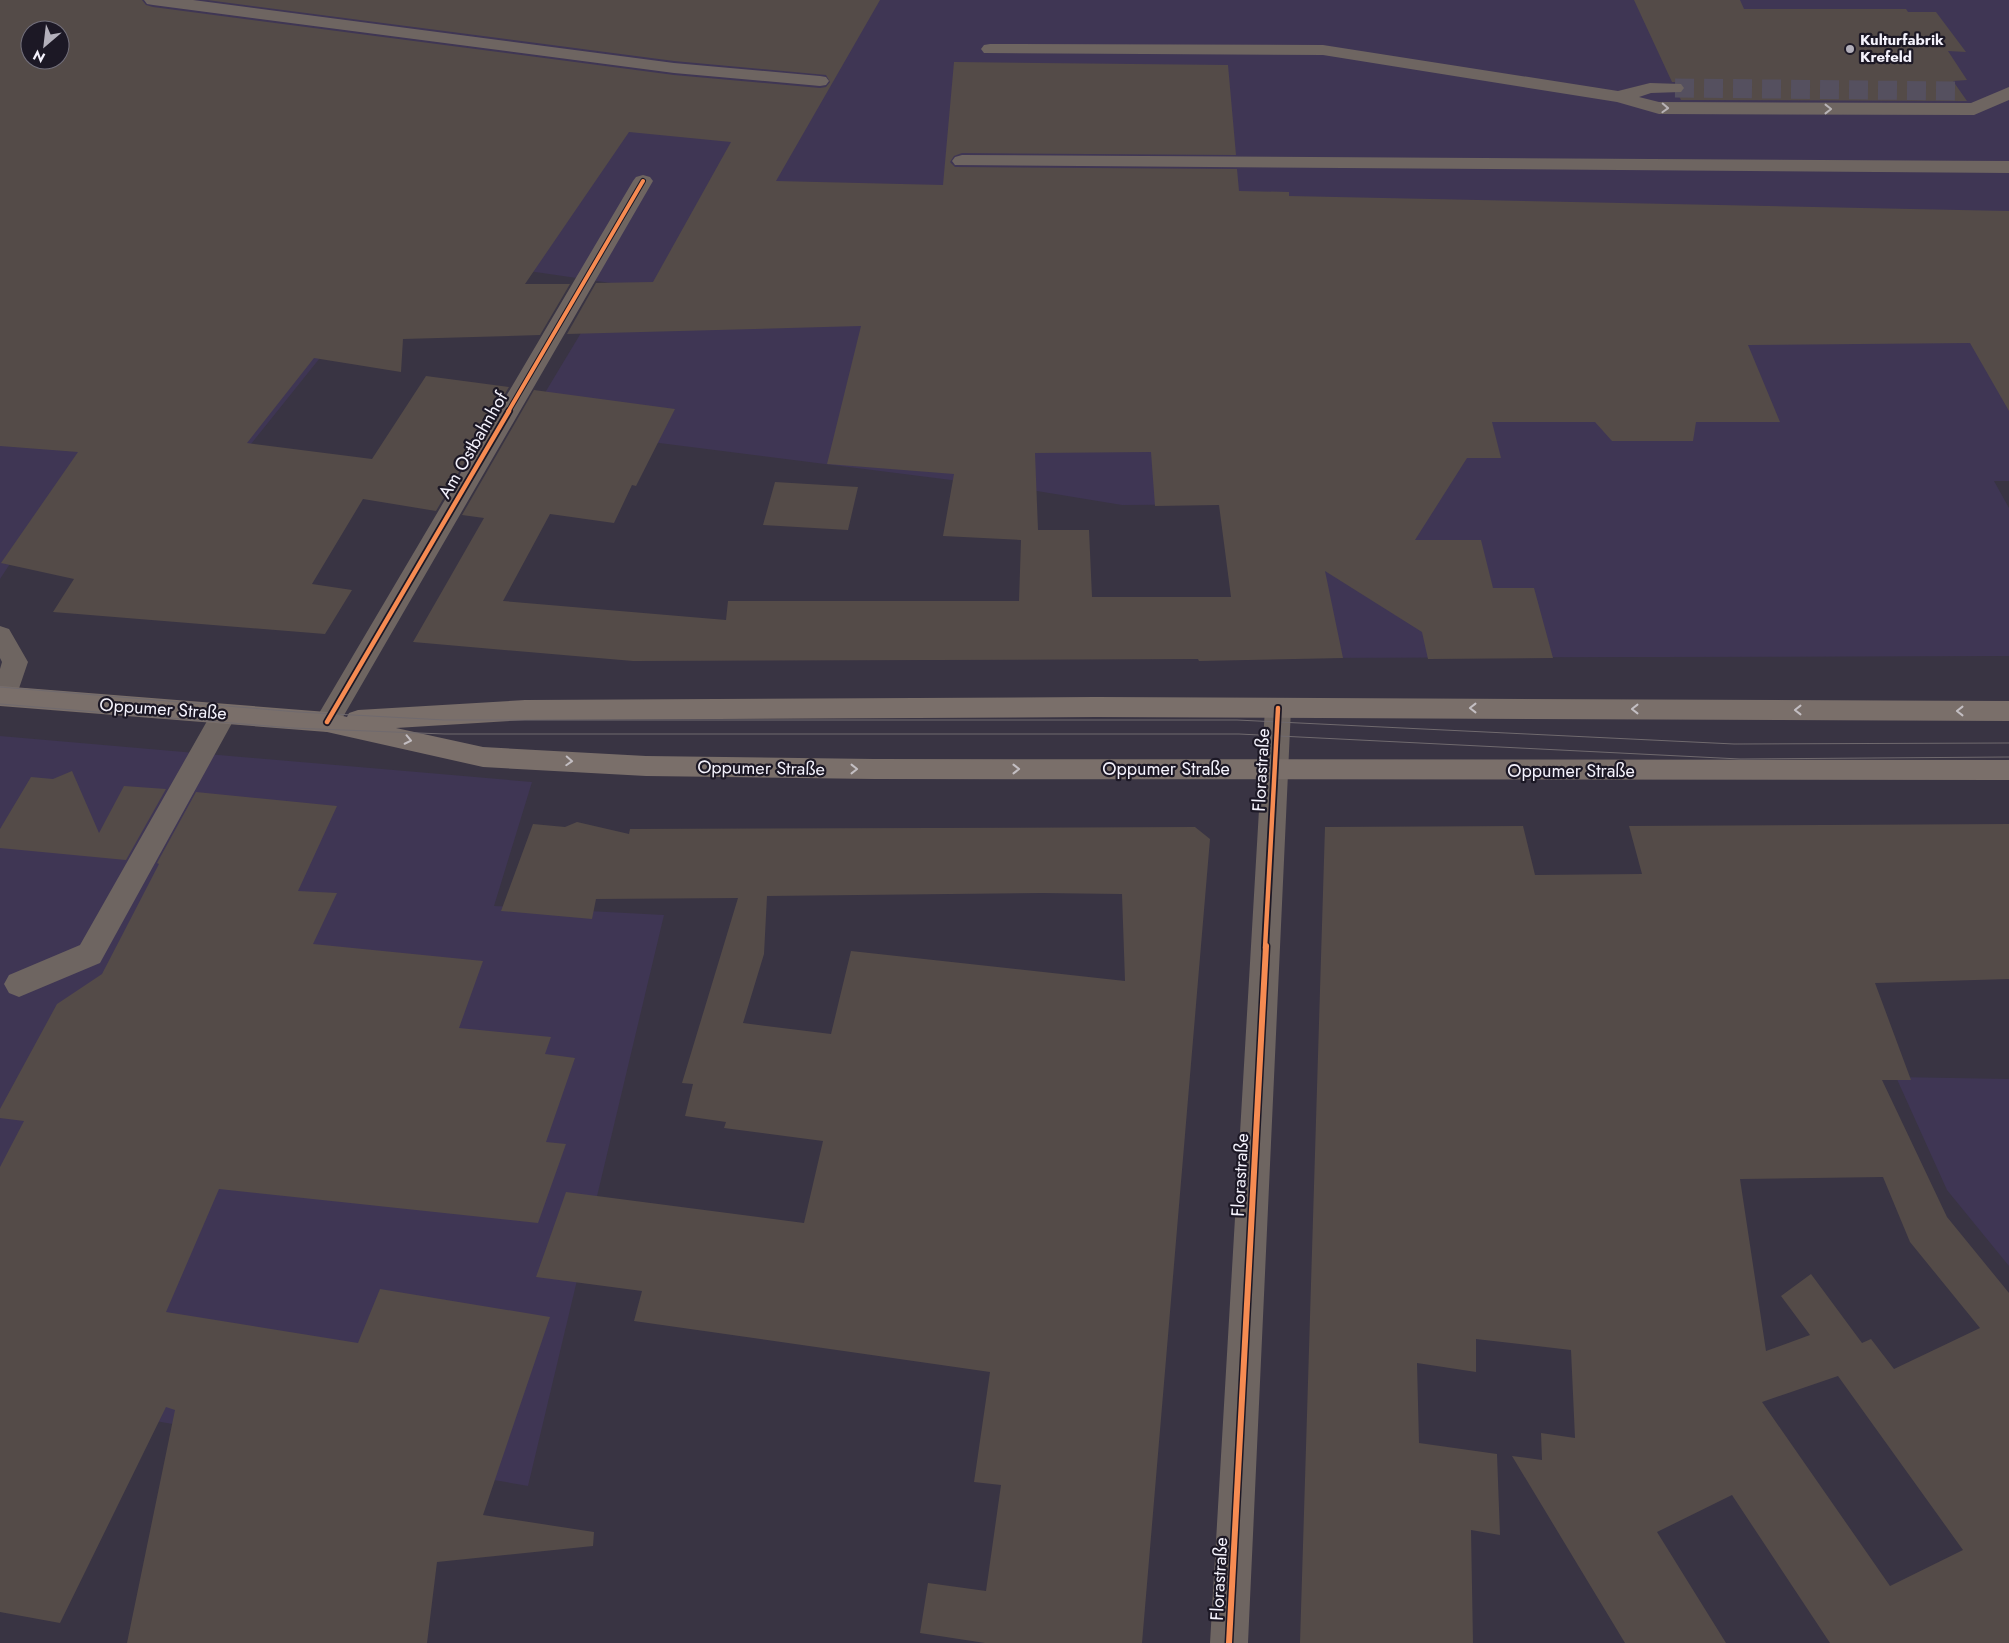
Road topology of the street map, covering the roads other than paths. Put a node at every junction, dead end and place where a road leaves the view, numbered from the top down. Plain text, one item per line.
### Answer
1 (153, 0) edge
2 (990, 49) dead end
3 (820, 81) dead end
4 (1675, 88) tunnel mouth
5 (1969, 91) tunnel mouth
6 (2007, 94) edge
7 (1618, 97) junction
8 (962, 161) dead end
9 (2009, 167) edge
10 (643, 181) dead end
11 (0, 636) edge
12 (2, 696) edge
13 (1278, 708) junction
14 (2009, 712) edge
15 (224, 714) junction
16 (327, 722) junction
17 (1276, 769) junction
18 (2009, 770) edge
19 (19, 984) dead end
20 (1229, 1643) edge

1 - 3 street
2 - 7 street
4 - 7 street
5 - 6 street
7 -> 6 street
8 - 9 street
10 - 16 street, Am Ostbahnhof
11 - 12 street
12 - 15 main road, Oppumer Straße
14 -> 13 main road, Oppumer Straße
13 - 16 main road, Oppumer Straße
13 - 17 street, Florastraße
15 - 16 main road, Oppumer Straße
15 - 19 street
16 -> 17 main road, Oppumer Straße
17 - 18 main road, Oppumer Straße
17 - 20 street, Florastraße

